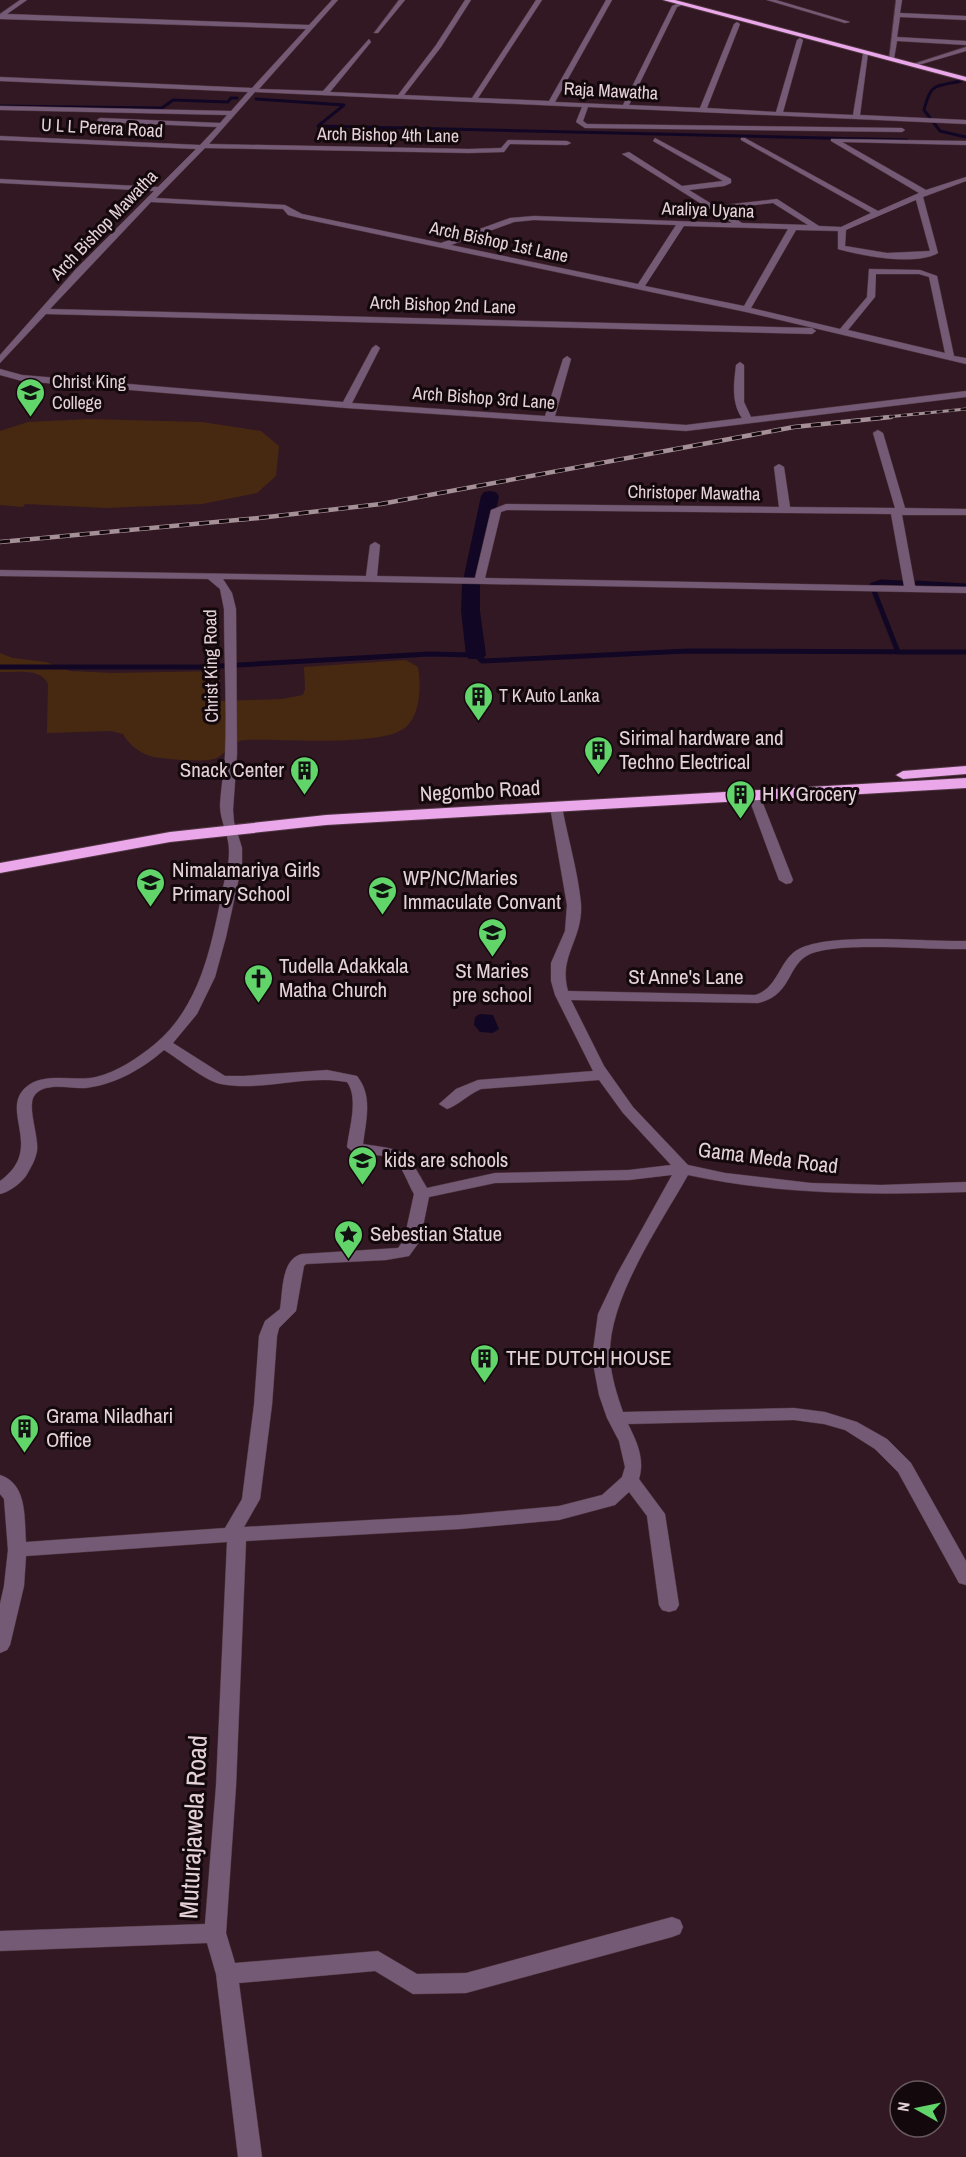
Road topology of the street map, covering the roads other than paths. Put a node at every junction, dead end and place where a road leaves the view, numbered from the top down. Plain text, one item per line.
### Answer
1 (24, 0) edge
2 (335, 0) edge
3 (402, 0) edge
4 (468, 0) edge
5 (540, 0) edge
6 (609, 0) edge
7 (653, 0) edge
8 (667, 0) edge
9 (770, 0) edge
10 (899, 0) edge
11 (678, 5) junction
12 (898, 15) junction
13 (0, 17) edge
14 (966, 18) edge
15 (847, 22) dead end
16 (737, 24) junction
17 (310, 27) junction
18 (376, 32) dead end
19 (894, 39) junction
20 (800, 40) junction
21 (369, 41) dead end
22 (966, 43) edge
23 (834, 46) junction
24 (966, 49) edge
25 (866, 54) junction
26 (891, 59) junction
27 (913, 65) junction
28 (0, 79) edge
29 (966, 79) edge
30 (255, 90) junction
31 (325, 93) junction
32 (400, 96) junction
33 (474, 100) junction
34 (551, 103) junction
35 (586, 105) junction
36 (625, 107) junction
37 (0, 108) edge
38 (703, 110) junction
39 (233, 113) junction
40 (779, 114) junction
41 (856, 117) junction
42 (885, 119) junction
43 (94, 120) dead end
44 (966, 122) edge
45 (222, 125) junction
46 (902, 130) junction
47 (0, 138) edge
48 (655, 140) dead end
49 (742, 140) dead end
50 (920, 142) junction
51 (567, 143) dead end
52 (966, 143) edge
53 (202, 147) junction
54 (626, 154) dead end
55 (966, 178) edge
56 (0, 182) edge
57 (681, 188) junction
58 (159, 189) junction
59 (922, 195) junction
60 (149, 200) junction
61 (713, 208) junction
62 (878, 214) junction
63 (681, 224) junction
64 (742, 226) junction
65 (793, 228) junction
66 (818, 228) junction
67 (842, 229) junction
68 (443, 245) junction
69 (641, 286) junction
70 (746, 309) junction
71 (42, 311) junction
72 (842, 332) junction
73 (376, 348) dead end
74 (950, 357) junction
75 (0, 360) edge
76 (567, 360) dead end
77 (966, 361) edge
78 (740, 365) dead end
79 (0, 372) edge
80 (966, 394) edge
81 (346, 405) junction
82 (549, 420) junction
83 (749, 420) junction
84 (878, 433) dead end
85 (779, 467) dead end
86 (785, 511) junction
87 (899, 512) junction
88 (966, 512) edge
89 (375, 545) dead end
90 (0, 573) edge
91 (210, 576) junction
92 (372, 579) junction
93 (479, 582) junction
94 (910, 589) junction
95 (966, 590) edge
96 (966, 770) edge
97 (966, 783) edge
98 (754, 796) junction
99 (556, 807) junction
100 (229, 824) junction
101 (0, 856) edge
102 (0, 868) edge
103 (786, 880) dead end
104 (966, 945) edge
105 (562, 995) junction
106 (164, 1044) junction
107 (603, 1075) junction
108 (447, 1104) dead end
109 (683, 1168) junction
110 (966, 1187) edge
111 (0, 1189) edge
112 (422, 1194) junction
113 (616, 1418) junction
114 (630, 1480) junction
115 (0, 1482) edge
116 (233, 1535) junction
117 (17, 1550) junction
118 (966, 1578) edge
119 (669, 1605) dead end
120 (0, 1645) edge
121 (672, 1927) dead end
122 (215, 1933) junction
123 (0, 1941) edge
124 (227, 1974) junction
125 (246, 2155) edge

1 - 13 street
2 - 17 street, Arch Bishop Mawatha
3 - 18 street
4 - 32 street
5 - 33 street
6 - 34 street
7 - 11 highway
8 - 11 highway
9 - 15 street
10 - 12 street
11 - 16 highway
11 - 23 highway
11 - 36 street
12 - 14 street
12 - 19 street
13 - 17 street
16 - 20 highway
16 - 38 street
17 - 30 street, Arch Bishop Mawatha
19 - 22 street
19 - 26 street
20 - 23 highway
20 - 40 street
21 - 31 street
23 - 25 highway
24 - 27 street
25 - 26 highway
25 - 41 street
26 - 27 highway
27 - 29 highway
28 - 30 street, Raja Mawatha
30 - 31 street, Raja Mawatha
30 - 39 street, Arch Bishop Mawatha
31 - 32 street, Raja Mawatha
32 - 33 street, Raja Mawatha
33 - 34 street, Raja Mawatha
34 - 35 street, Raja Mawatha
35 - 36 street, Raja Mawatha
35 - 46 street
36 - 38 street, Raja Mawatha
37 - 39 street
38 - 40 street, Raja Mawatha
39 - 45 street, Arch Bishop Mawatha
40 - 41 street, Raja Mawatha
41 - 42 street, Raja Mawatha
42 - 44 street, Raja Mawatha
42 - 46 street
43 - 45 street
45 - 53 street, Arch Bishop Mawatha
46 - 50 street
47 - 53 street, U L L Perera Road
48 - 57 street
49 - 62 street
50 - 52 street
50 - 59 street
51 - 53 street, Arch Bishop 4th Lane
53 - 58 street, Arch Bishop Mawatha
54 - 57 street
55 - 59 street, Araliya Uyana
56 - 58 street
57 - 61 street
58 - 60 street, Arch Bishop Mawatha
59 - 62 street, Araliya Uyana
59 - 67 street
60 - 68 street, Arch Bishop 1st Lane
60 - 71 street, Arch Bishop Mawatha
61 - 64 street
61 - 66 street
62 - 67 street, Araliya Uyana
63 - 64 street, Araliya Uyana
63 - 68 street, Araliya Uyana
63 - 69 street
64 - 65 street, Araliya Uyana
65 - 66 street, Araliya Uyana
65 - 70 street
66 - 67 street, Araliya Uyana
68 - 69 street, Arch Bishop 1st Lane
69 - 70 street, Arch Bishop 1st Lane
70 - 72 street, Arch Bishop 1st Lane
71 - 72 street, Arch Bishop 2nd Lane
71 - 75 street, Arch Bishop Mawatha
72 - 74 street
72 - 74 street
73 - 81 street
74 - 77 street
76 - 82 street
78 - 83 street
79 - 81 street, Arch Bishop 3rd Lane
80 - 83 street, Arch Bishop 3rd Lane
81 - 82 street, Arch Bishop 3rd Lane
82 - 83 street, Arch Bishop 3rd Lane
84 - 87 street
85 - 86 street
86 - 87 street, Christoper Mawatha
86 - 93 street, Christoper Mawatha
87 - 88 street, Christoper Mawatha
87 - 94 street
89 - 92 street
90 - 91 street
91 - 92 street
91 - 100 street, Christ King Road
92 - 93 street
93 - 94 street
94 - 95 street
96 - 100 highway, Negombo Road
97 - 98 highway, Negombo Road
98 - 99 highway, Negombo Road
98 - 103 street
99 - 100 highway, Negombo Road
99 - 105 street, Gama Meda Road
100 - 101 highway, Negombo Road
100 - 102 highway, Negombo Road
100 - 106 street, Christ King Road
104 - 105 street, St Anne's Lane
105 - 107 street, Gama Meda Road
106 - 111 street, Christ King Road
106 - 112 street
107 - 108 street
107 - 109 street, Gama Meda Road
109 - 110 street, Gama Meda Road
109 - 112 street
109 - 113 street
112 - 116 street
113 - 114 street
113 - 118 street
114 - 116 street
114 - 119 street
115 - 117 street
116 - 117 street
116 - 122 street, Muturajawela Road
117 - 120 street
121 - 124 street
122 - 123 street
122 - 124 street, Muturajawela Road
124 - 125 street, Muturajawela Road

